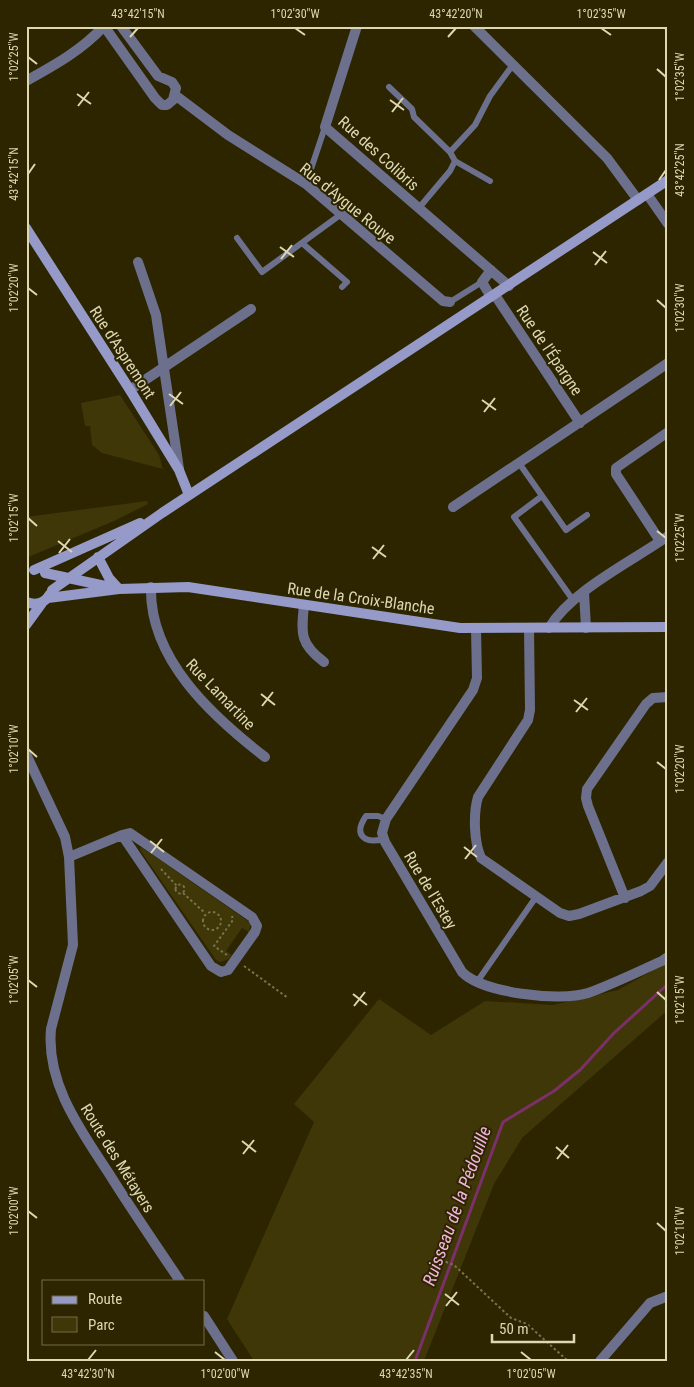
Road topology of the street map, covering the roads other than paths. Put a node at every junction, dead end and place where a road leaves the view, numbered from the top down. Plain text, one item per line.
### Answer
1 (104, 26) edge
2 (121, 26) edge
3 (358, 26) edge
4 (474, 26) edge
5 (512, 66) junction
6 (26, 81) edge
7 (389, 87) dead end
8 (175, 95) junction
9 (325, 127) junction
10 (450, 152) junction
11 (455, 161) junction
12 (668, 180) edge
13 (490, 181) dead end
14 (306, 184) junction
15 (642, 197) junction
16 (418, 209) junction
17 (340, 215) junction
18 (668, 224) edge
19 (26, 228) edge
20 (237, 238) dead end
21 (302, 243) junction
22 (138, 262) dead end
23 (491, 270) junction
24 (482, 282) junction
25 (509, 286) junction
26 (342, 287) dead end
27 (493, 296) junction
28 (450, 302) joint
29 (251, 309) dead end
30 (668, 363) edge
31 (163, 367) junction
32 (130, 390) junction
33 (580, 423) junction
34 (668, 432) edge
35 (519, 463) junction
36 (179, 470) junction
37 (189, 495) junction
38 (542, 496) junction
39 (453, 507) dead end
40 (162, 513) junction
41 (587, 515) dead end
42 (664, 538) edge
43 (98, 557) junction
44 (30, 571) edge
45 (45, 573) junction
46 (69, 578) junction
47 (151, 587) junction
48 (119, 589) junction
49 (584, 592) junction
50 (47, 597) junction
51 (573, 600) junction
52 (26, 602) edge
53 (304, 605) junction
54 (26, 626) edge
55 (668, 627) edge
56 (530, 628) junction
57 (549, 628) junction
58 (586, 628) junction
59 (476, 629) junction
60 (324, 662) dead end
61 (668, 697) edge
62 (26, 754) edge
63 (265, 757) dead end
64 (386, 819) junction
65 (122, 834) junction
66 (384, 838) junction
67 (69, 857) junction
68 (668, 862) edge
69 (536, 897) junction
70 (625, 898) junction
71 (668, 957) edge
72 (478, 982) junction
73 (179, 1280) edge
74 (668, 1296) edge
75 (205, 1318) edge
76 (234, 1361) edge
77 (600, 1361) edge

1 - 6 street
1 - 8 street
2 - 8 street, Rue d'Aygue Rouye
3 - 9 street, Rue des Colibris
4 - 5 street
5 - 10 lane
5 - 15 street
7 - 10 lane
8 - 14 street, Rue d'Aygue Rouye
9 - 14 lane
9 - 16 street, Rue des Colibris
10 - 11 lane
11 - 13 lane
11 - 16 lane
12 - 15 main road
14 - 17 street, Rue d'Aygue Rouye
15 - 18 street
15 - 25 main road
16 - 23 street, Rue des Colibris
17 - 21 lane
17 - 28 street, Rue d'Aygue Rouye
19 - 32 main road, Rue d'Aspremont
20 - 21 lane
21 - 26 lane
22 - 31 street
23 - 24 street
23 - 25 street, Rue des Colibris
24 - 27 street
24 - 28 lane
25 - 27 main road
27 - 33 street, Rue de l'Épargne
27 - 37 main road
29 - 31 street
30 - 33 street
31 - 32 street
31 - 36 street
32 - 36 main road, Rue d'Aspremont
33 - 35 street
34 - 42 street
35 - 38 lane
35 - 39 street
36 - 37 main road, Rue d'Aspremont
37 - 40 main road
38 - 41 lane
38 - 51 lane
40 - 43 main road
40 - 44 main road
42 - 49 street
43 - 46 main road
43 - 48 main road
44 - 45 main road, Rue de la Croix-Blanche
45 - 46 main road, Rue de la Croix-Blanche
45 - 50 main road
46 - 48 main road, Rue de la Croix-Blanche
46 - 50 main road
47 - 48 main road, Rue de la Croix-Blanche
47 - 53 main road, Rue de la Croix-Blanche
47 - 63 street, Rue Lamartine
48 - 50 main road, Rue de la Croix-Blanche
49 - 51 street
49 - 58 street
50 - 52 main road, Rue de la Croix-Blanche
50 - 54 main road
51 - 57 street
53 - 59 main road, Rue de la Croix-Blanche
53 - 60 street
55 - 58 main road, Rue de la Croix-Blanche
56 - 57 main road, Rue de la Croix-Blanche
56 - 59 main road, Rue de la Croix-Blanche
56 - 69 street
57 - 58 main road, Rue de la Croix-Blanche
59 - 64 street
61 - 70 street
62 - 67 street, Route des Métayers
64 - 66 street
64 - 66 lane
65 - 65 street
65 - 67 street
66 - 72 street, Rue de l'Estey
67 - 73 street, Route des Métayers
68 - 70 street
69 - 70 street
69 - 72 lane
71 - 72 street, Rue de l'Estey
74 - 77 street
75 - 76 street

